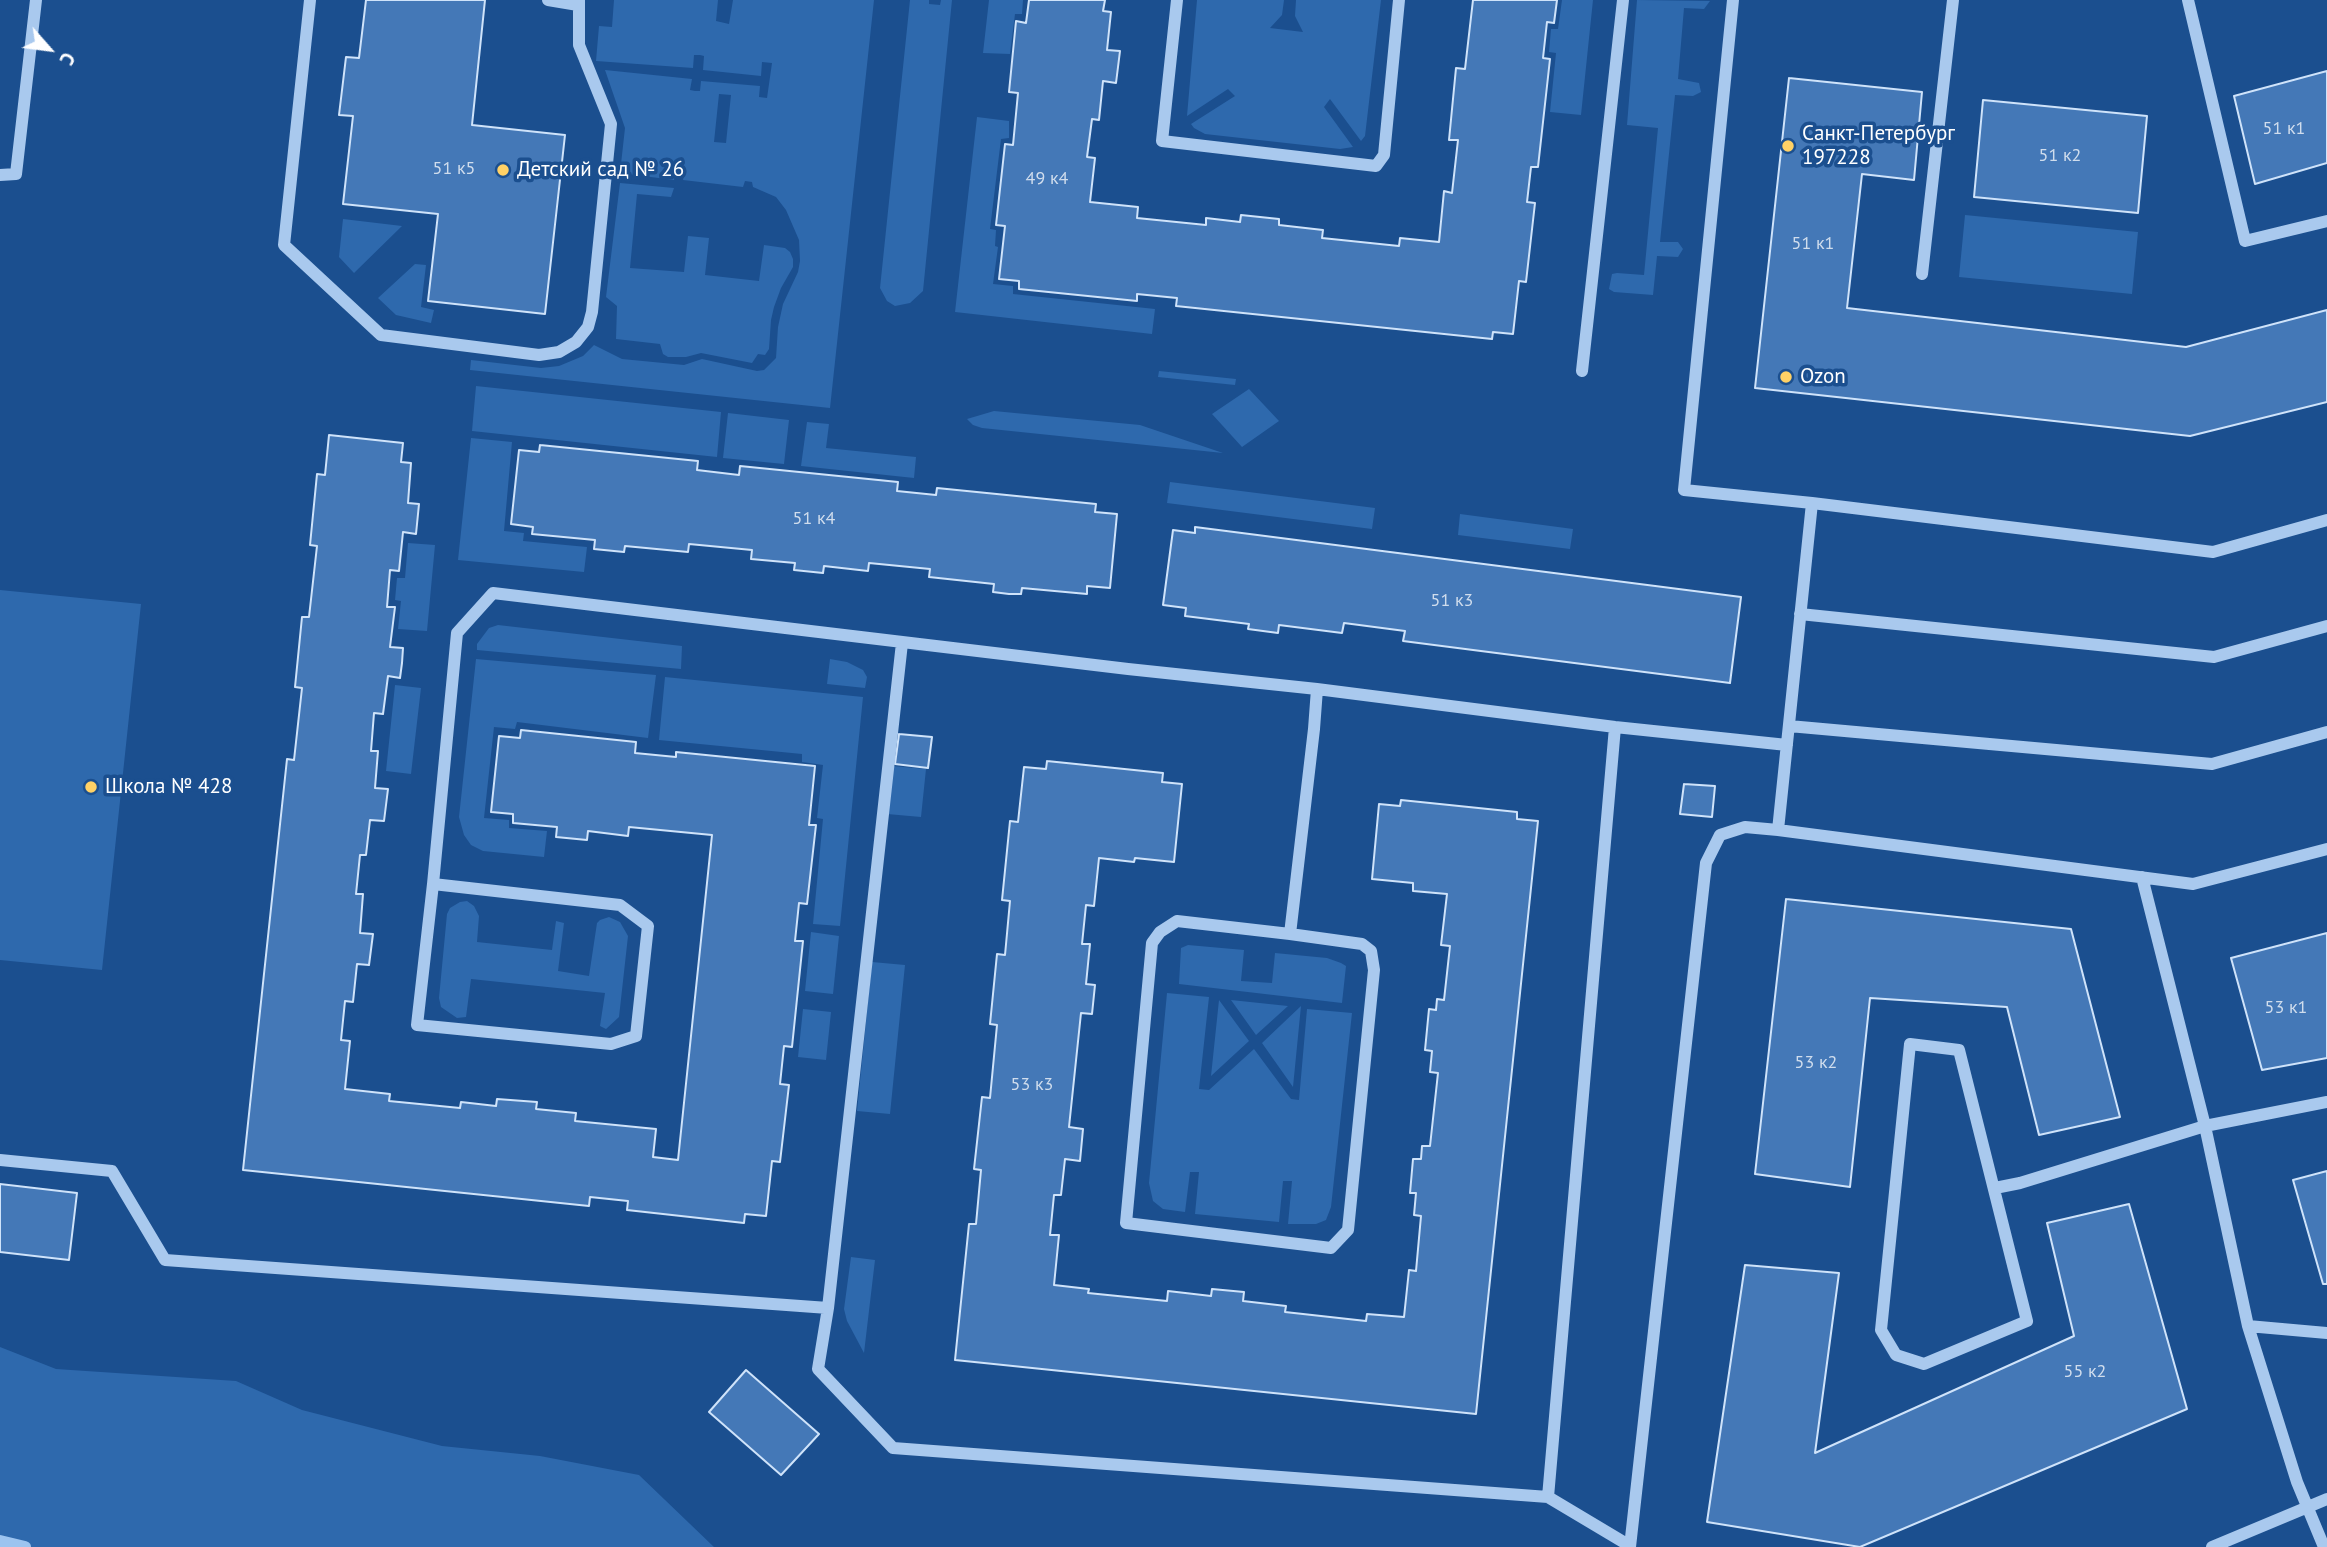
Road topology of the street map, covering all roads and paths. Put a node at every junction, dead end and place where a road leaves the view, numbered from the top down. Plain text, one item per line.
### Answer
1 (36, 0) edge
2 (310, 0) edge
3 (548, 0) edge
4 (1177, 0) edge
5 (1399, 0) edge
6 (1622, 0) edge
7 (1733, 0) edge
8 (1953, 0) edge
9 (2188, 0) edge
10 (578, 2) edge
11 (0, 174) edge
12 (2327, 221) edge
13 (1922, 274) dead end
14 (1582, 371) dead end
15 (1812, 503) junction
16 (2327, 520) edge
17 (1800, 614) junction
18 (2327, 626) edge
19 (902, 643) junction
20 (1317, 689) junction
21 (1789, 726) junction
22 (1615, 727) junction
23 (2327, 732) edge
24 (1787, 745) junction
25 (1778, 830) junction
26 (2327, 849) edge
27 (2142, 877) junction
28 (433, 884) junction
29 (1290, 934) junction
30 (2327, 1102) edge
31 (2205, 1126) junction
32 (0, 1160) edge
33 (1995, 1188) junction
34 (828, 1308) junction
35 (2248, 1326) junction
36 (2327, 1333) edge
37 (1548, 1497) junction
38 (2327, 1499) edge
39 (2307, 1507) junction
40 (1630, 1547) edge
41 (2212, 1547) edge
42 (2324, 1547) edge

1 - 11 lane
2 - 10 lane
3 - 10 lane
4 - 5 lane
6 - 14 lane
7 - 15 lane
8 - 13 lane
9 - 12 lane
15 - 16 lane
15 - 17 lane
17 - 18 lane
17 - 21 lane
19 - 20 lane
19 - 28 lane
19 - 34 lane
20 - 22 lane
20 - 29 lane
21 - 23 lane
21 - 24 lane
22 - 24 lane
22 - 37 lane
24 - 25 lane
25 - 27 lane
25 - 40 lane
26 - 27 lane
27 - 31 lane
28 - 28 lane
29 - 29 lane
30 - 31 lane
31 - 33 lane
31 - 35 lane
32 - 34 lane
33 - 33 lane
34 - 37 lane
35 - 36 lane
35 - 39 lane
37 - 40 lane
38 - 39 lane
39 - 41 lane
39 - 42 lane

